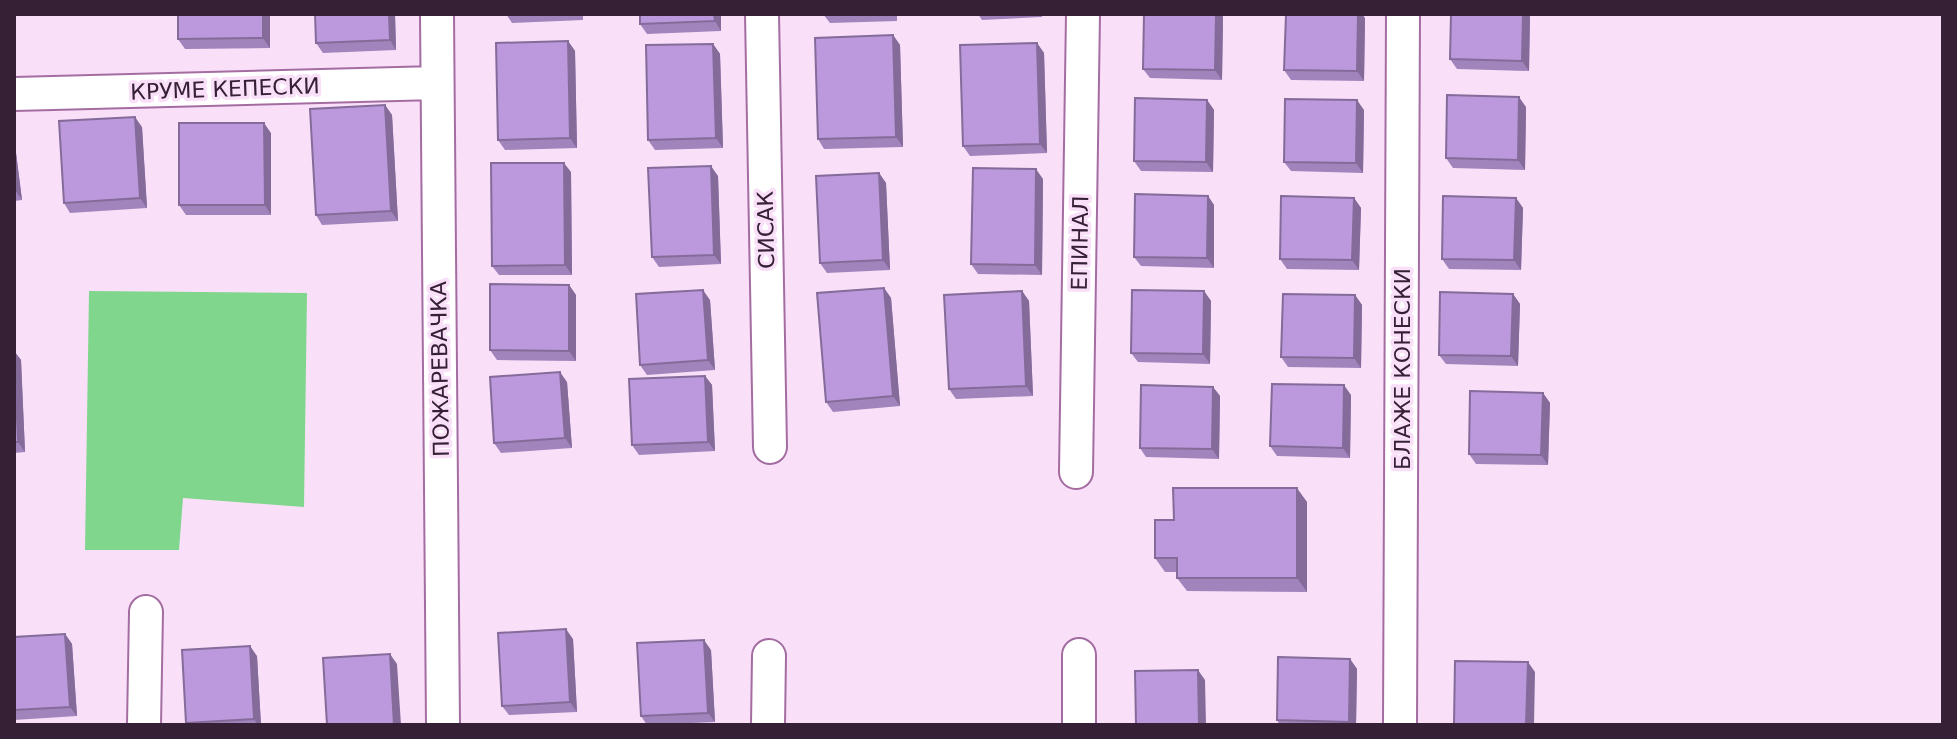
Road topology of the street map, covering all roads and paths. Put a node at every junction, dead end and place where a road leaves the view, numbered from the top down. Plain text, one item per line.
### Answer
1 (437, 14) edge
2 (762, 14) edge
3 (1083, 14) edge
4 (1403, 14) edge
5 (436, 83) junction
6 (14, 94) edge
7 (770, 447) dead end
8 (1076, 472) dead end
9 (146, 612) dead end
10 (1079, 655) dead end
11 (769, 656) dead end
12 (144, 725) edge
13 (443, 725) edge
14 (768, 725) edge
15 (1079, 725) edge
16 (1400, 725) edge

1 - 5 street, ПОЖАРЕВАЧКА
2 - 7 street, СИСАК
3 - 8 street, ЕПИНАЛ
4 - 16 street, БЛАЖЕ КОНЕСКИ
5 - 6 street, КРУМЕ КЕПЕСКИ
5 - 13 street, ПОЖАРЕВАЧКА
9 - 12 street
10 - 15 street
11 - 14 street

